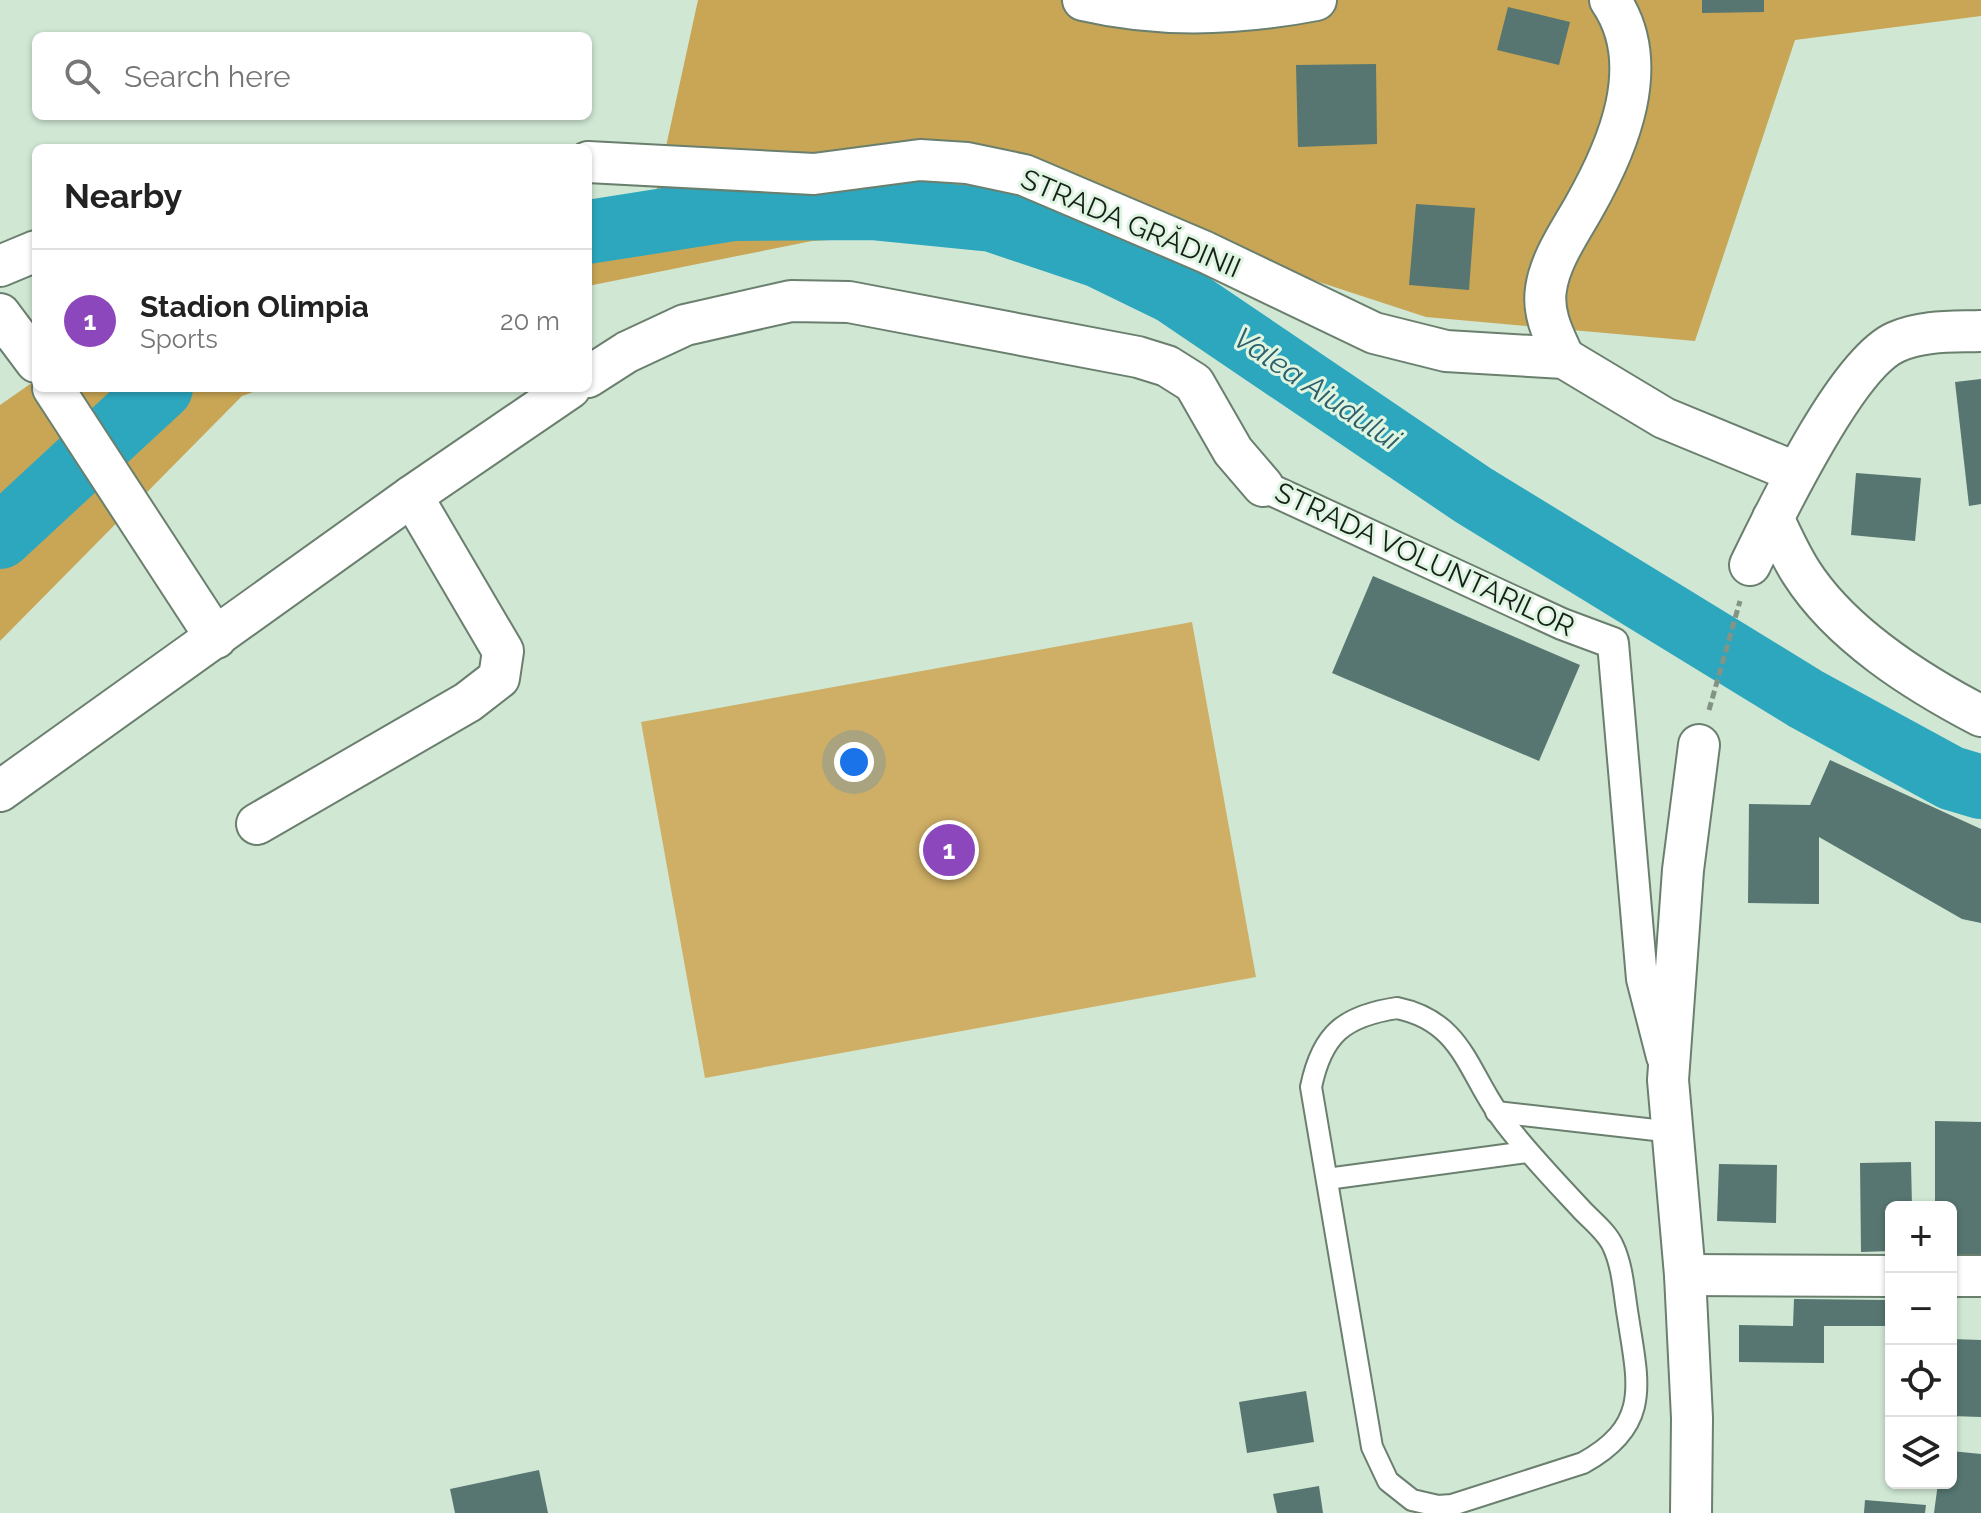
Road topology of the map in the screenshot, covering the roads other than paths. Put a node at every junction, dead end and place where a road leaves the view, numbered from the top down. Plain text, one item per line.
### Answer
1 (1083, 0) edge
2 (1316, 0) edge
3 (1610, 0) edge
4 (592, 162) edge
5 (32, 253) edge
6 (0, 266) edge
7 (0, 314) edge
8 (1981, 331) edge
9 (32, 357) edge
10 (1564, 358) junction
11 (592, 374) edge
12 (564, 392) edge
13 (57, 395) edge
14 (1795, 472) junction
15 (1263, 486) joint
16 (412, 496) junction
17 (1773, 518) junction
18 (1750, 565) road end
19 (216, 638) junction
20 (1981, 716) edge
21 (1699, 745) road end
22 (0, 791) edge
23 (257, 824) dead end
24 (1668, 1080) junction
25 (1496, 1112) junction
26 (1673, 1132) junction
27 (1527, 1152) junction
28 (1327, 1179) junction
29 (1685, 1275) junction
30 (1885, 1276) edge
31 (1957, 1276) edge
32 (1981, 1276) edge
33 (1691, 1513) edge

1 - 2 street
3 - 10 street
4 - 10 street, STRADA GRĂDINII
5 - 6 street
7 - 9 street
8 - 14 street
10 - 14 street
11 - 15 street, STRADA VOLUNTARILOR
12 - 16 street
13 - 19 street
14 - 17 street
15 - 24 street, STRADA VOLUNTARILOR
16 - 19 street
16 - 23 street
17 - 18 street
17 - 20 street
19 - 22 street
21 - 24 street
24 - 26 street
25 - 26 lane
25 - 27 lane
25 - 28 lane
26 - 29 street
27 - 28 lane
27 - 28 lane
29 - 30 street
29 - 33 street
31 - 32 street

